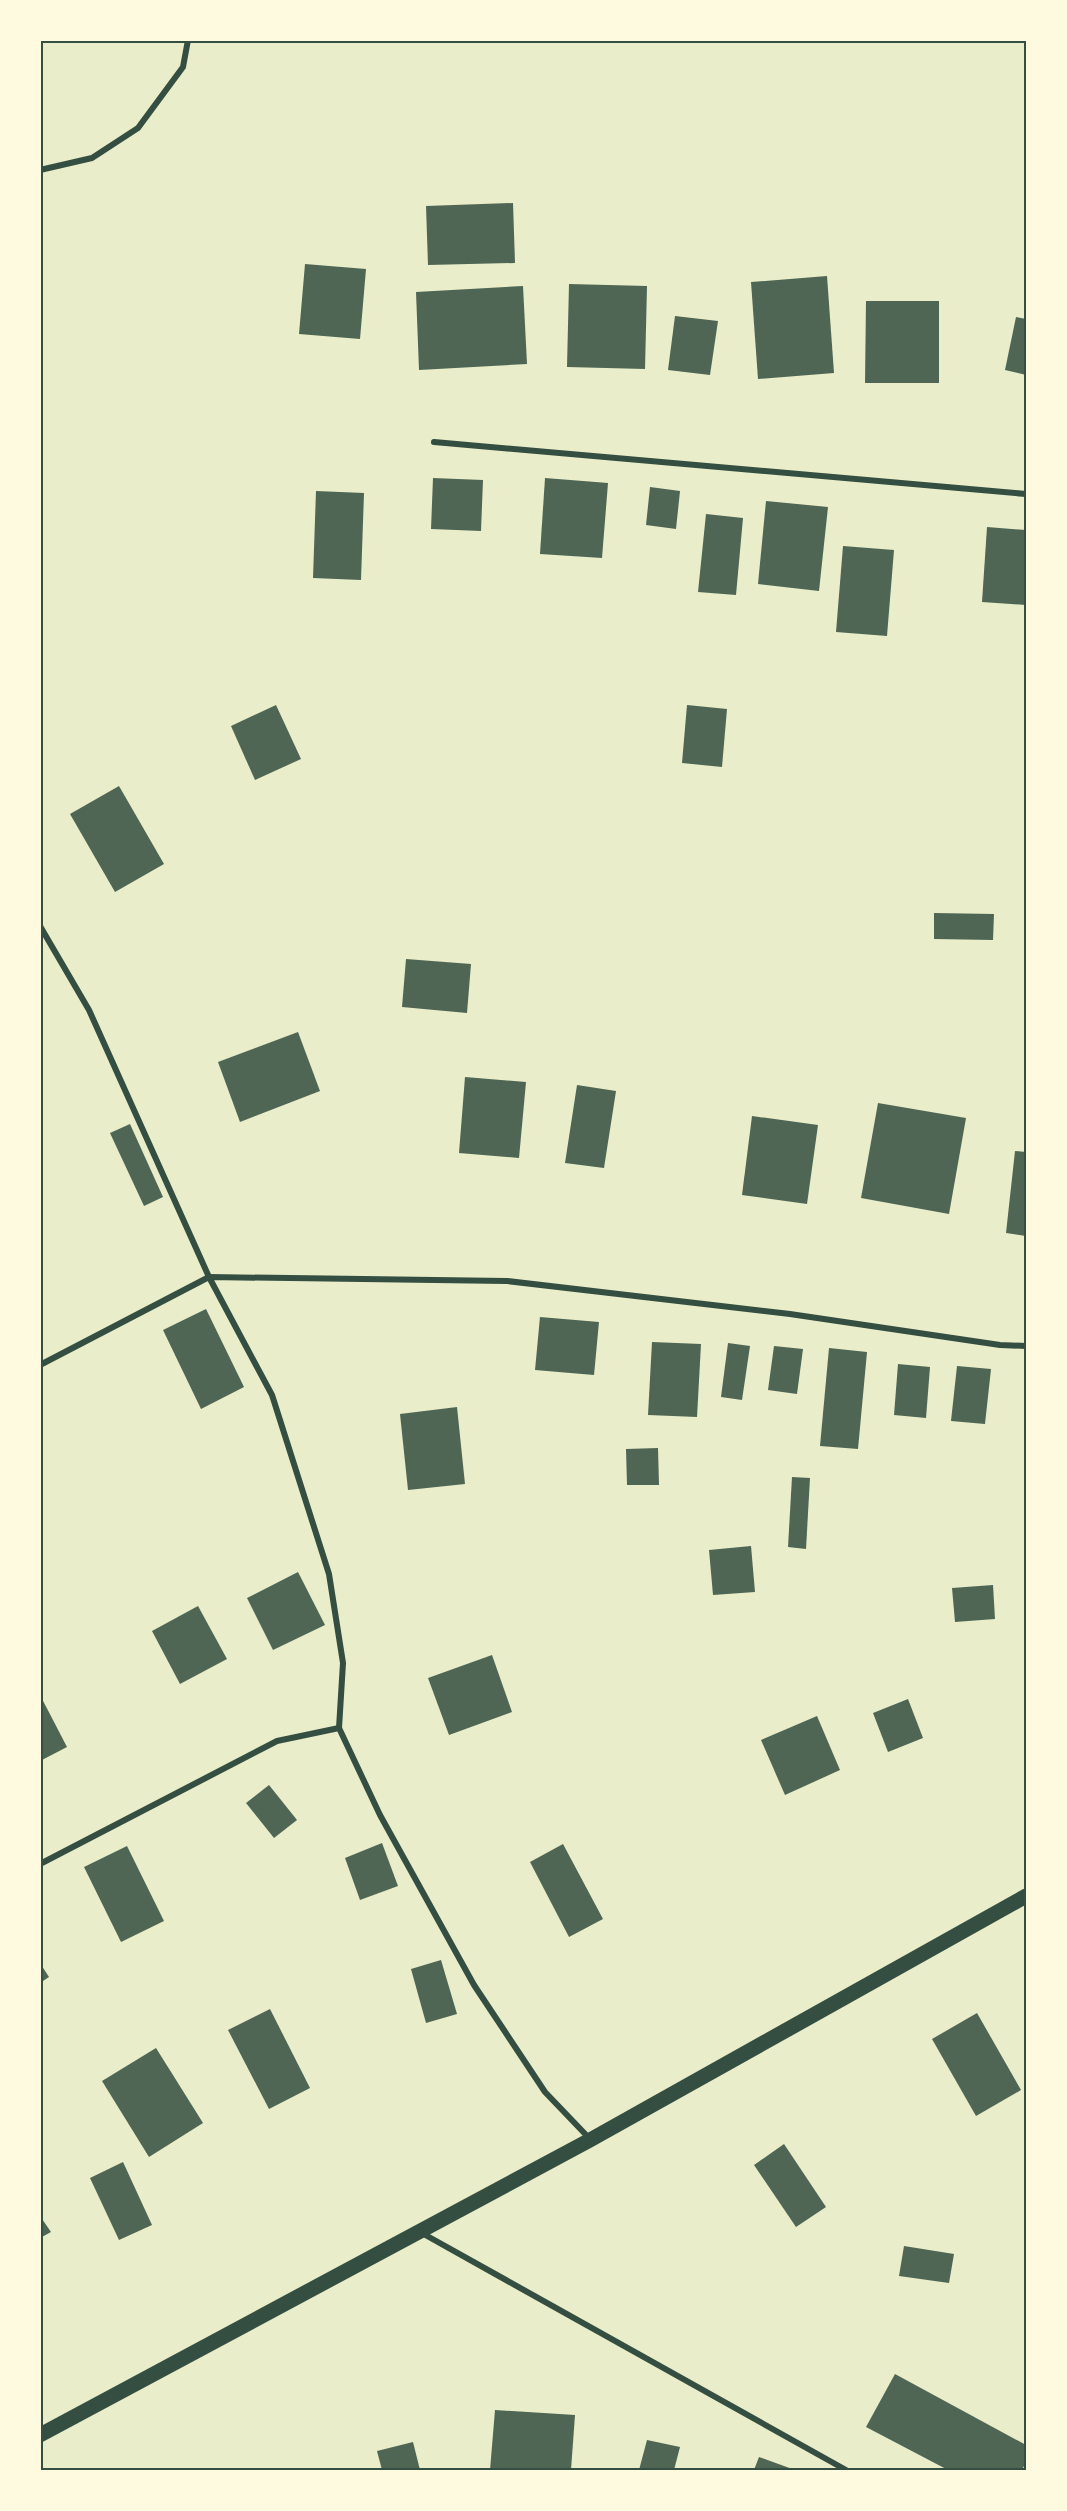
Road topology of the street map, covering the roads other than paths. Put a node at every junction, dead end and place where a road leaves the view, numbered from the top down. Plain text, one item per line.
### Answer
1 (188, 40) edge
2 (40, 170) edge
3 (434, 442) dead end
4 (1026, 494) edge
5 (40, 926) edge
6 (209, 1277) junction
7 (1026, 1346) edge
8 (40, 1365) edge
9 (339, 1728) junction
10 (40, 1863) edge
11 (1026, 1896) edge
12 (590, 2140) junction
13 (418, 2231) junction
14 (40, 2435) edge
15 (846, 2470) edge

1 - 2 street
3 - 4 street
5 - 6 street
6 - 7 street
6 - 8 street
6 - 9 street
9 - 10 street
9 - 12 street
11 - 12 main road
12 - 13 main road
13 - 14 main road
13 - 15 street

